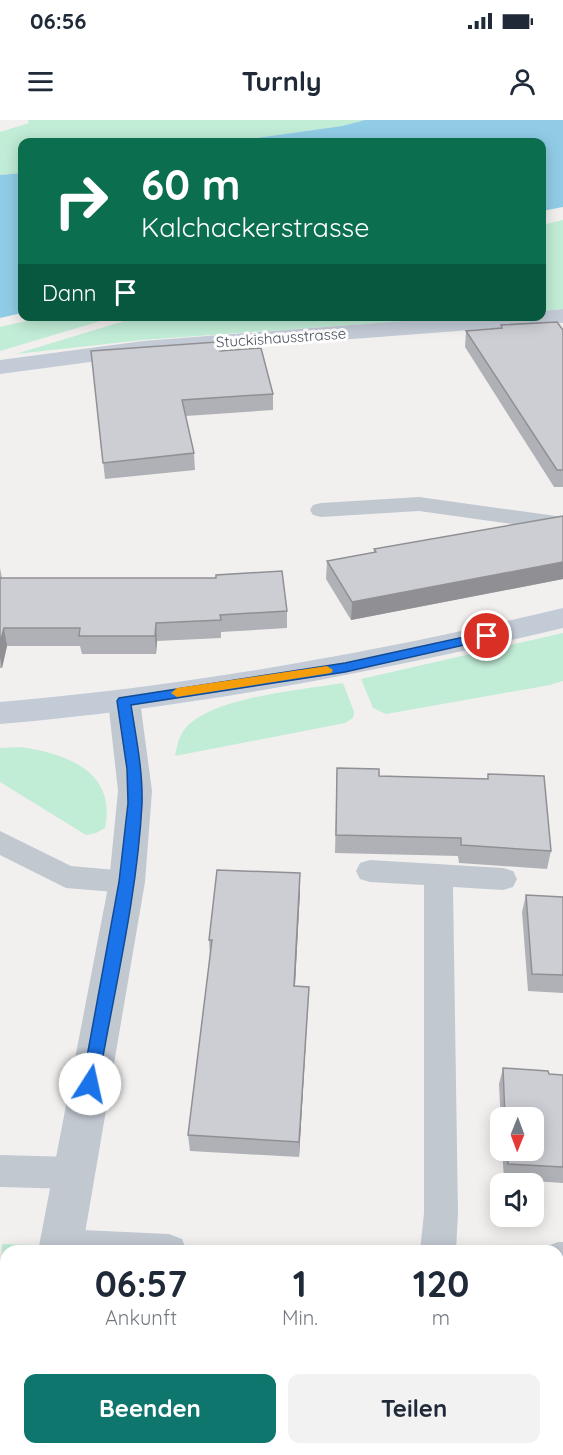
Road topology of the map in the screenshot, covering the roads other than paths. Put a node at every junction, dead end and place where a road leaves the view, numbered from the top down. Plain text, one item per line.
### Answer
1 (563, 316) edge
2 (546, 317) edge
3 (497, 321) edge
4 (0, 367) edge
5 (321, 510) dead end
6 (563, 524) edge
7 (563, 618) edge
8 (124, 701) junction
9 (0, 713) edge
10 (0, 842) edge
11 (370, 871) dead end
12 (438, 875) junction
13 (503, 879) dead end
14 (127, 882) junction
15 (0, 1171) edge
16 (73, 1173) junction
17 (61, 1245) edge
18 (438, 1245) edge

1 - 2 street, Stuckishausstrasse
3 - 4 street, Stuckishausstrasse
5 - 6 lane
7 - 8 street
8 - 9 street
8 - 14 street
10 - 14 lane
11 - 12 lane
12 - 13 lane
12 - 18 lane
14 - 16 street
15 - 16 lane
16 - 17 street

